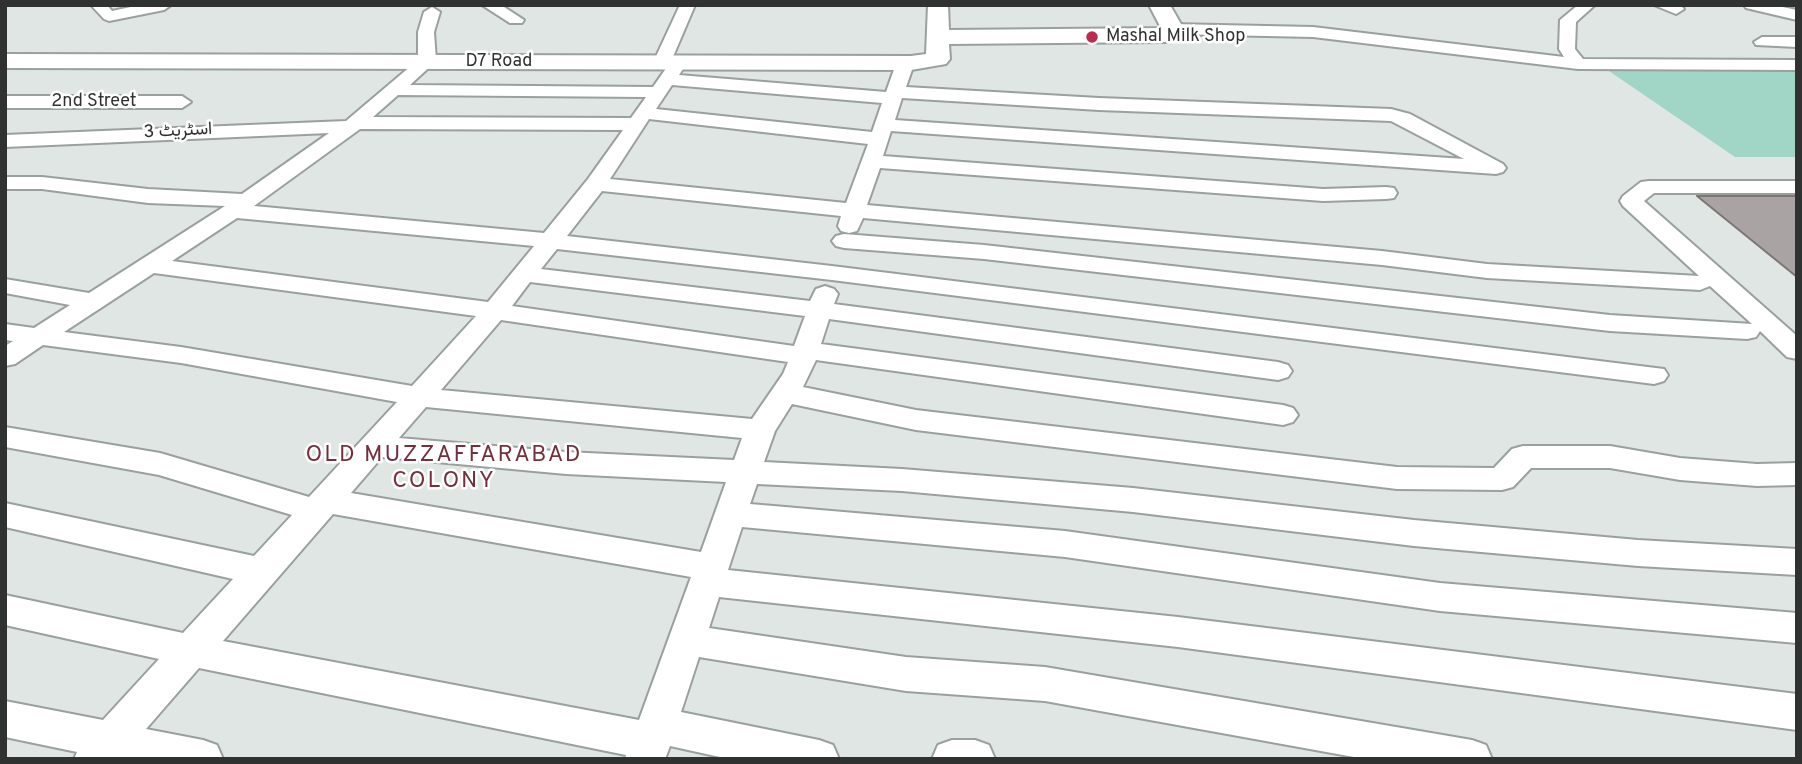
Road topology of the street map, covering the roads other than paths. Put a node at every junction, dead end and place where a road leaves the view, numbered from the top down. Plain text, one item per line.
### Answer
1 (98, 5) edge
2 (164, 5) edge
3 (489, 5) edge
4 (688, 5) edge
5 (937, 5) edge
6 (1159, 5) edge
7 (1751, 5) edge
8 (1579, 7) edge
9 (432, 12) dead end
10 (1797, 15) edge
11 (516, 20) dead end
12 (1172, 29) junction
13 (939, 37) junction
14 (1762, 42) dead end
15 (1797, 42) edge
16 (5, 61) edge
17 (427, 61) junction
18 (905, 64) junction
19 (1578, 64) junction
20 (1797, 65) edge
21 (658, 89) junction
22 (394, 90) junction
23 (5, 102) edge
24 (183, 102) dead end
25 (885, 123) junction
26 (353, 125) junction
27 (5, 141) edge
28 (5, 183) edge
29 (596, 184) junction
30 (1797, 187) edge
31 (1386, 193) dead end
32 (240, 206) junction
33 (854, 211) junction
34 (551, 242) junction
35 (844, 242) junction
36 (150, 265) junction
37 (832, 273) junction
38 (524, 274) junction
39 (1700, 283) dead end
40 (5, 286) edge
41 (94, 301) junction
42 (820, 310) junction
43 (495, 311) junction
44 (1747, 331) dead end
45 (5, 332) edge
46 (39, 337) junction
47 (1797, 351) edge
48 (805, 353) junction
49 (5, 358) edge
50 (1278, 371) dead end
51 (1654, 375) dead end
52 (785, 393) junction
53 (419, 397) junction
54 (1283, 415) dead end
55 (760, 430) junction
56 (5, 437) edge
57 (376, 446) junction
58 (745, 473) junction
59 (1797, 474) edge
60 (322, 506) junction
61 (730, 513) junction
62 (5, 515) edge
63 (1797, 562) edge
64 (263, 572) junction
65 (710, 574) junction
66 (5, 610) edge
67 (1797, 628) edge
68 (687, 640) junction
69 (192, 650) junction
70 (1797, 712) edge
71 (5, 719) edge
72 (651, 741) edge
73 (102, 750) edge
74 (204, 759) edge
75 (819, 759) edge
76 (952, 759) edge
77 (975, 759) edge
78 (1472, 759) edge

1 - 2 street
3 - 11 street
4 - 21 street
5 - 13 street
6 - 12 street
7 - 10 street
8 - 19 street
9 - 17 street
12 - 13 street
12 - 19 street
13 - 18 street, D7 Road
14 - 15 street
16 - 17 street, D7 Road
17 - 21 street, D7 Road
17 - 22 street
18 - 21 street, D7 Road
18 - 25 street
19 - 20 street
21 - 22 street
21 - 25 street
21 - 25 street
21 - 26 street, اسٹریٹ 3
21 - 29 street
22 - 26 street
23 - 24 street, 2nd Street
25 - 25 street
25 - 31 street
25 - 33 street
26 - 27 street, اسٹریٹ 3
26 - 32 street
28 - 32 street
29 - 33 street
29 - 34 street
30 - 47 street
32 - 34 street
32 - 36 street
33 - 35 street
33 - 39 street
34 - 37 street
34 - 38 street
35 - 37 street
35 - 44 street
36 - 41 street
36 - 43 street
37 - 42 street
37 - 51 street
38 - 42 street
38 - 43 street
40 - 41 street
41 - 46 street
42 - 48 street
42 - 50 street
43 - 48 street
43 - 53 street
45 - 46 street
46 - 49 street
46 - 53 street
48 - 52 street
48 - 54 street
52 - 55 street
52 - 59 street
53 - 55 street
53 - 57 street
55 - 58 street
56 - 60 street
57 - 58 street
57 - 60 street
58 - 61 street
58 - 63 street
60 - 64 street
60 - 65 street
61 - 65 street
61 - 67 street
62 - 64 street
64 - 69 street
65 - 68 street
65 - 70 street
66 - 69 street
68 - 72 street
68 - 78 street
69 - 72 street
69 - 73 street
71 - 73 street
72 - 75 street
73 - 74 street
76 - 77 street

